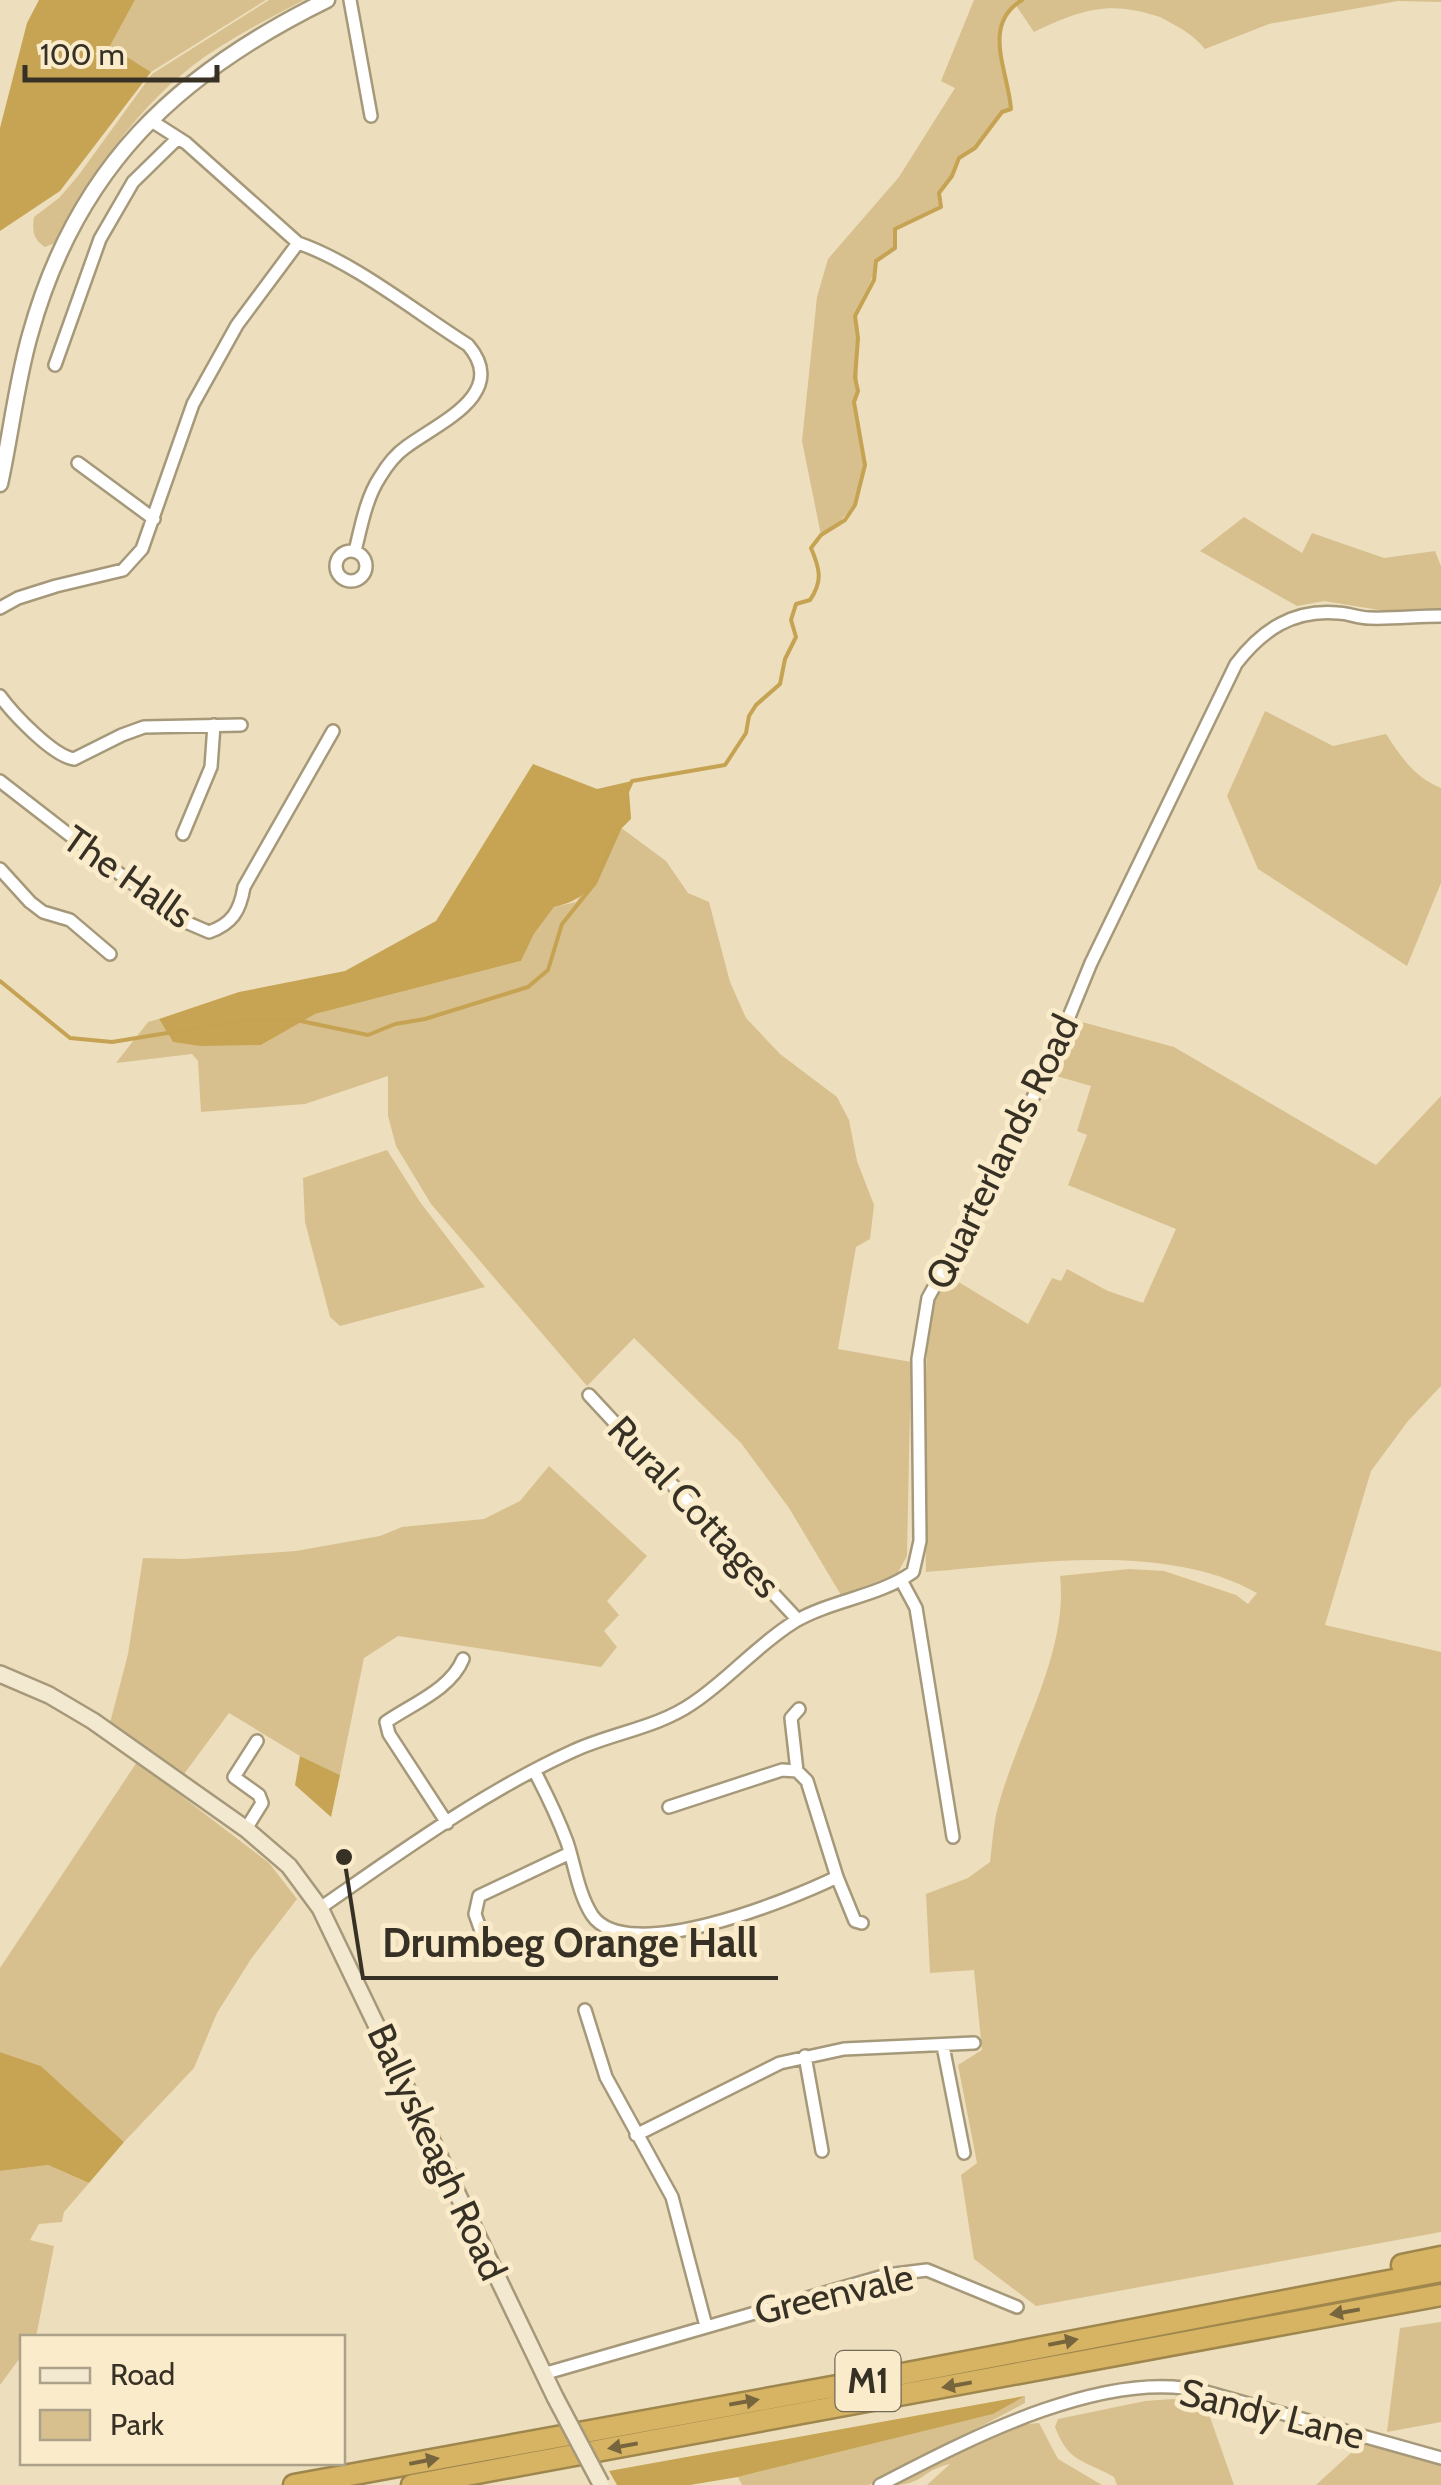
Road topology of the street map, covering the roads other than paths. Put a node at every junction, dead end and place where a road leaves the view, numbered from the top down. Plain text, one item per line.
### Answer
1 (328, 0) edge
2 (350, 0) edge
3 (371, 116) dead end
4 (150, 120) junction
5 (178, 138) junction
6 (298, 243) junction
7 (54, 365) dead end
8 (78, 463) dead end
9 (0, 484) edge
10 (154, 520) junction
11 (355, 552) dead end
12 (0, 608) edge
13 (1441, 616) edge
14 (0, 696) edge
15 (241, 724) dead end
16 (214, 725) junction
17 (333, 732) dead end
18 (0, 781) edge
19 (183, 834) dead end
20 (0, 869) edge
21 (110, 954) dead end
22 (589, 1394) dead end
23 (901, 1580) junction
24 (798, 1620) junction
25 (462, 1659) dead end
26 (0, 1674) edge
27 (800, 1709) dead end
28 (258, 1741) dead end
29 (798, 1771) junction
30 (535, 1772) junction
31 (669, 1808) dead end
32 (447, 1823) junction
33 (246, 1829) junction
34 (954, 1837) dead end
35 (570, 1853) junction
36 (837, 1877) junction
37 (320, 1908) junction
38 (862, 1923) dead end
39 (486, 1946) dead end
40 (585, 2010) dead end
41 (974, 2043) dead end
42 (943, 2046) junction
43 (804, 2056) junction
44 (636, 2135) junction
45 (822, 2151) dead end
46 (964, 2153) dead end
47 (1441, 2256) edge
48 (1441, 2271) edge
49 (1441, 2295) edge
50 (1018, 2306) dead end
51 (1182, 2319) junction
52 (706, 2326) junction
53 (543, 2374) junction
54 (1441, 2458) edge
55 (294, 2485) edge
56 (412, 2485) edge
57 (602, 2485) edge
58 (880, 2485) edge

1 - 4 street
2 - 3 street
4 - 5 street
4 - 9 street
5 - 6 street
5 - 7 street
6 - 10 street
6 - 11 street
8 - 10 street
10 - 12 street
13 - 23 street, Quarterlands Road
14 - 16 street
15 - 16 street
16 - 19 street
17 - 18 street, The Halls
20 - 21 street
22 - 24 street, Rural Cottages
23 - 24 street
23 - 34 street
24 - 30 street
25 - 32 street
26 - 33 main road, Ballyskeagh Road
27 - 29 street
28 - 33 street
29 - 31 street
29 - 36 street
30 - 32 street
30 - 35 street
32 - 37 street
33 - 37 main road, Ballyskeagh Road
35 - 36 street
35 - 39 street
36 - 38 street
37 - 53 main road, Ballyskeagh Road
40 - 44 street
41 - 42 street
42 - 43 street
42 - 46 street
43 - 44 street
43 - 45 street
44 - 52 street
47 - 51 highway
48 - 51 highway, M1
49 -> 56 highway, M1
50 - 52 street, Greenvale
55 -> 51 highway, M1
52 - 53 street, Greenvale
53 - 57 main road, Ballyskeagh Road, bridge
54 - 58 street, Sandy Lane

